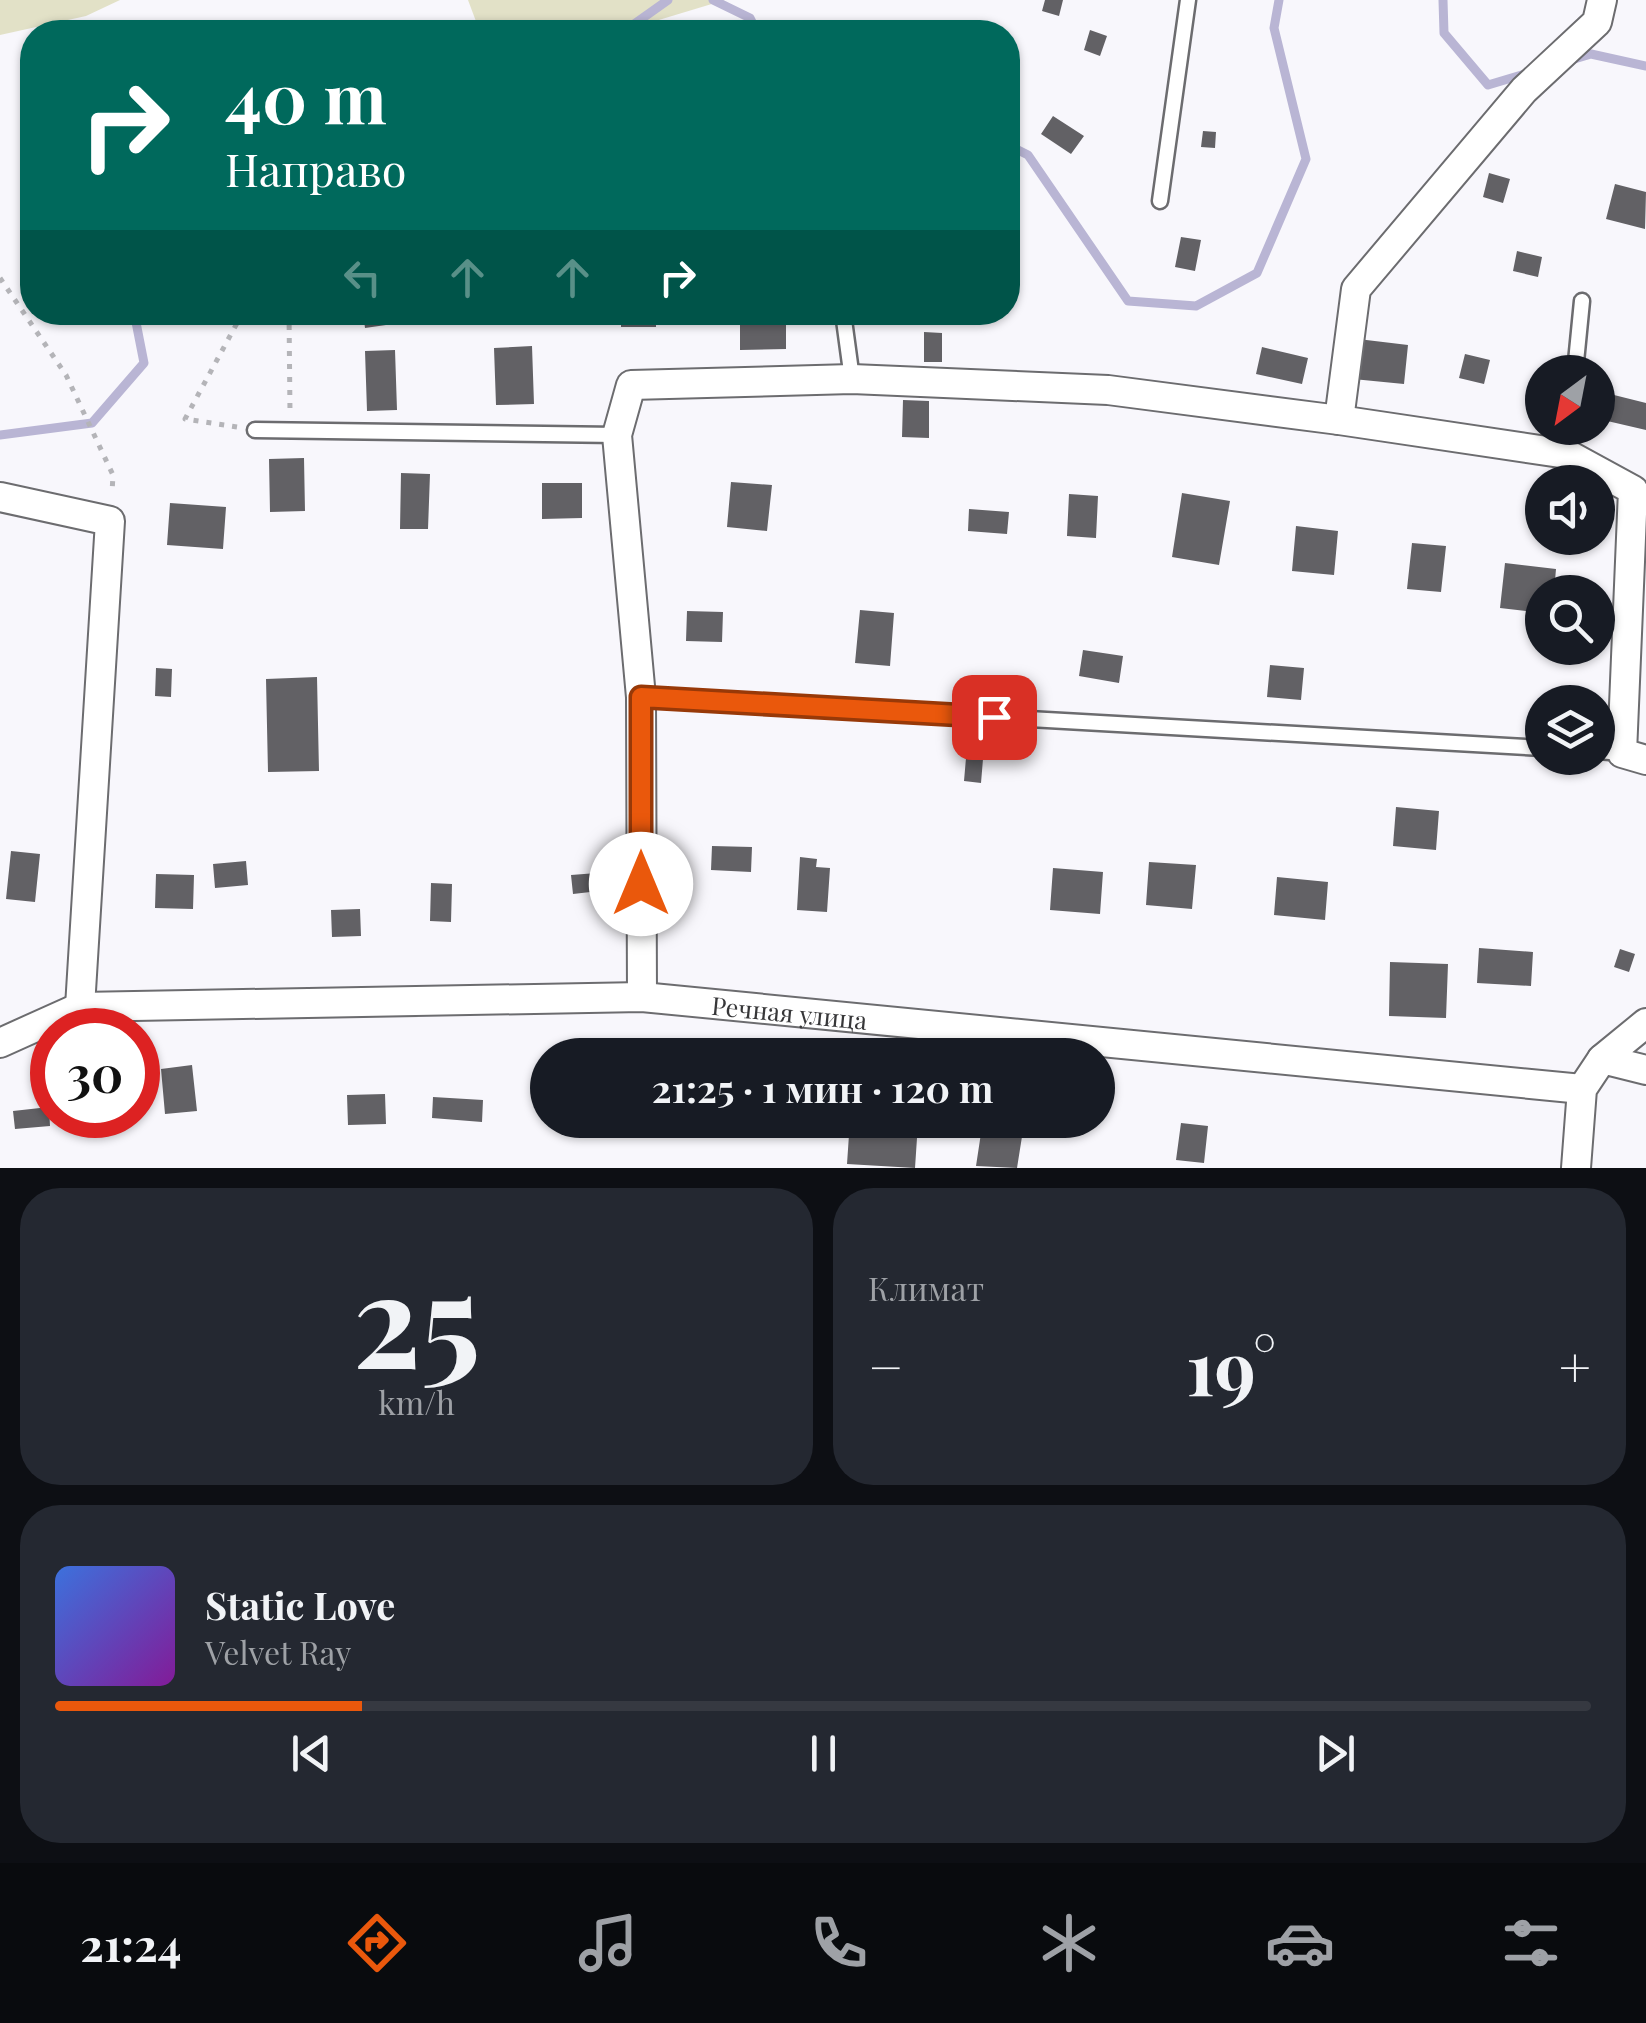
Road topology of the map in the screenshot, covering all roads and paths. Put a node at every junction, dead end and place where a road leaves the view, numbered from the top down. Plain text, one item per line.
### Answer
1 (1188, 0) edge
2 (1599, 11) edge
3 (1160, 201) dead end
4 (0, 278) edge
5 (1582, 301) dead end
6 (20, 308) edge
7 (32, 325) edge
8 (236, 325) edge
9 (289, 325) edge
10 (845, 325) edge
11 (1577, 355) edge
12 (852, 379) junction
13 (1339, 420) junction
14 (255, 430) joint
15 (290, 430) junction
16 (617, 435) junction
17 (1525, 437) edge
18 (1574, 445) edge
19 (0, 498) edge
20 (110, 520) junction
21 (641, 697) junction
22 (1525, 747) edge
23 (1622, 755) edge
24 (642, 997) junction
25 (80, 1008) joint
26 (1646, 1024) edge
27 (30, 1030) edge
28 (0, 1043) edge
29 (1602, 1059) junction
30 (1646, 1070) edge
31 (1582, 1089) junction
32 (1576, 1168) edge

1 - 3 lane
2 - 13 street
4 - 6 path
5 - 11 lane
7 - 20 path
8 - 14 path
9 - 15 path
10 - 12 lane
12 - 13 street
12 - 16 street
13 - 17 street
14 - 15 lane
15 - 16 lane
16 - 21 street
18 - 23 street
19 - 20 street
20 - 25 street
21 - 22 lane
21 - 24 street
24 - 25 street, Речная улица
24 - 31 street, Речная улица
26 - 29 street
27 - 28 street, Речная улица
29 - 30 street
29 - 31 street
31 - 32 street

